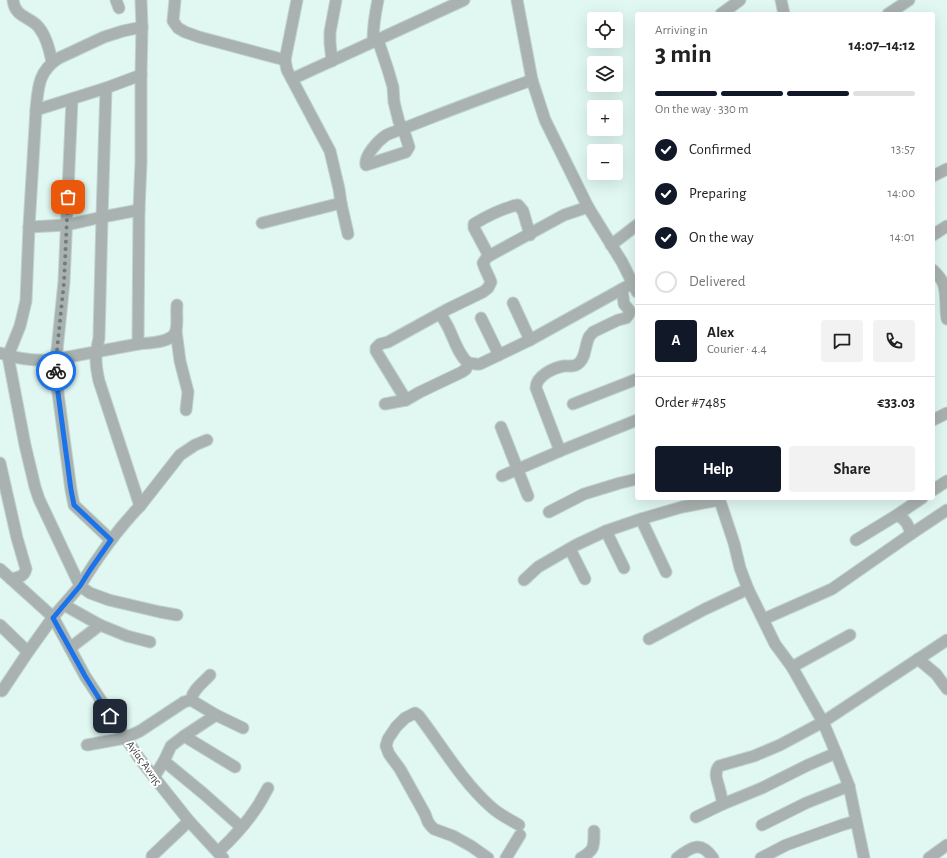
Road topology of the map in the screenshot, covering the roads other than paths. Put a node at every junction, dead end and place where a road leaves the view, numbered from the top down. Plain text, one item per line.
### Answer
1 (13, 0) edge
2 (141, 0) edge
3 (175, 0) edge
4 (297, 0) edge
5 (336, 0) edge
6 (378, 0) edge
7 (462, 0) edge
8 (518, 0) edge
9 (740, 0) edge
10 (781, 0) edge
11 (910, 0) edge
12 (724, 12) edge
13 (784, 12) edge
14 (891, 12) edge
15 (142, 27) junction
16 (376, 41) junction
17 (285, 60) junction
18 (332, 61) junction
19 (52, 62) junction
20 (141, 74) junction
21 (292, 79) junction
22 (532, 80) junction
23 (106, 88) junction
24 (72, 99) junction
25 (36, 110) junction
26 (947, 169) edge
27 (935, 175) edge
28 (341, 203) junction
29 (588, 206) junction
30 (139, 210) junction
31 (102, 216) junction
32 (262, 223) dead end
33 (67, 225) junction
34 (947, 226) edge
35 (29, 227) junction
36 (635, 227) edge
37 (348, 234) dead end
38 (935, 234) edge
39 (530, 235) junction
40 (611, 245) junction
41 (489, 256) junction
42 (935, 277) edge
43 (635, 288) edge
44 (622, 289) junction
45 (946, 290) edge
46 (513, 303) dead end
47 (177, 305) dead end
48 (440, 314) junction
49 (481, 318) dead end
50 (947, 319) edge
51 (176, 331) junction
52 (530, 340) junction
53 (138, 344) junction
54 (96, 353) junction
55 (4, 354) edge
56 (499, 355) junction
57 (56, 360) junction
58 (468, 363) junction
59 (635, 380) edge
60 (406, 400) junction
61 (385, 404) dead end
62 (573, 404) dead end
63 (186, 410) dead end
64 (947, 412) edge
65 (935, 419) edge
66 (635, 421) edge
67 (501, 427) dead end
68 (207, 440) dead end
69 (560, 451) junction
70 (0, 463) edge
71 (518, 469) junction
72 (502, 476) dead end
73 (635, 479) edge
74 (947, 481) edge
75 (935, 489) edge
76 (528, 496) dead end
77 (714, 500) edge
78 (719, 500) edge
79 (919, 500) edge
80 (140, 506) junction
81 (947, 510) edge
82 (549, 512) dead end
83 (897, 515) junction
84 (641, 518) junction
85 (606, 531) junction
86 (912, 534) junction
87 (111, 540) junction
88 (856, 540) dead end
89 (570, 549) junction
90 (624, 568) dead end
91 (0, 569) edge
92 (666, 572) dead end
93 (11, 579) junction
94 (585, 579) dead end
95 (524, 580) dead end
96 (80, 586) junction
97 (748, 589) junction
98 (64, 605) junction
99 (177, 615) dead end
100 (53, 618) junction
101 (764, 619) junction
102 (0, 625) edge
103 (100, 626) junction
104 (850, 635) dead end
105 (649, 639) dead end
106 (947, 640) edge
107 (150, 642) dead end
108 (70, 648) junction
109 (28, 652) junction
110 (918, 659) junction
111 (792, 666) junction
112 (210, 675) dead end
113 (947, 689) edge
114 (2, 691) dead end
115 (191, 700) junction
116 (216, 715) junction
117 (823, 722) junction
118 (243, 728) dead end
119 (184, 736) junction
120 (126, 738) junction
121 (87, 745) dead end
122 (836, 754) junction
123 (164, 761) junction
124 (235, 767) dead end
125 (154, 777) junction
126 (849, 786) junction
127 (268, 788) dead end
128 (723, 804) junction
129 (696, 817) dead end
130 (188, 821) junction
131 (856, 821) junction
132 (762, 825) dead end
133 (241, 828) junction
134 (594, 831) dead end
135 (947, 845) edge
136 (152, 856) dead end
137 (220, 856) edge
138 (488, 858) edge
139 (506, 858) edge
140 (580, 858) edge
141 (677, 858) edge
142 (713, 858) edge
143 (760, 858) edge
144 (864, 858) edge
145 (929, 858) edge

1 - 19 street
2 - 15 street
3 - 17 street
4 - 17 street
5 - 18 street
6 - 16 street
7 - 16 street
8 - 22 street
9 - 12 street
10 - 13 street
11 - 14 street
15 - 19 street
15 - 20 street
16 - 18 street
16 - 22 street
17 - 21 street
18 - 21 street
19 - 25 street
20 - 23 street
20 - 30 street
21 - 28 street
22 - 29 street
23 - 24 street
23 - 31 street
24 - 25 street
24 - 33 street
25 - 35 street
26 - 27 street
28 - 32 street
28 - 37 street
29 - 39 street
29 - 40 street
30 - 31 street
30 - 53 street
31 - 33 street
31 - 54 street
33 - 35 street
33 - 57 street
34 - 38 street
35 - 55 street
36 - 40 street
39 - 41 street
39 - 41 street
40 - 43 street
41 - 48 street
42 - 45 street
43 - 44 street
44 - 52 street
44 - 69 street
45 - 50 street
46 - 52 street
47 - 51 street
48 - 58 street
48 - 60 street
49 - 56 street
51 - 53 street
51 - 63 street
52 - 56 street
53 - 54 street
54 - 57 street
54 - 80 street
55 - 57 street
55 - 96 street
56 - 58 street
57 - 87 street
58 - 60 street
59 - 62 street
60 - 61 street
64 - 65 street
66 - 69 street
67 - 71 street
68 - 80 street
69 - 71 street
70 - 93 street
71 - 72 street
71 - 76 street
73 - 82 street
74 - 75 street
77 - 84 street
78 - 97 street
79 - 83 street
80 - 87 street
81 - 86 street
83 - 86 street
83 - 88 street
84 - 85 street
84 - 92 street
85 - 89 street
85 - 90 street
86 - 101 street
87 - 96 street
89 - 94 street
89 - 95 street
91 - 93 street, Αγίας Άννης
93 - 100 street, Αγίας Άννης
96 - 98 street
96 - 99 street
97 - 101 street
97 - 105 street
98 - 100 street
98 - 103 street
100 - 108 street, Αγίας Άννης
100 - 109 street
101 - 111 street
102 - 109 street
103 - 107 street
103 - 108 street
104 - 111 street
106 - 110 street
108 - 120 street, Αγίας Άννης
109 - 114 street
110 - 113 street
110 - 117 street
111 - 117 street
112 - 115 street
115 - 116 street
115 - 120 street
116 - 118 street
116 - 119 street
117 - 122 street
117 - 128 street
119 - 123 street
119 - 124 street
120 - 121 street
120 - 125 street, Αγίας Άννης
122 - 126 street
122 - 128 street
123 - 125 street
123 - 133 street
125 - 130 street, Αγίας Άννης
126 - 131 street
126 - 132 street
127 - 133 street
128 - 129 street
130 - 136 street
130 - 137 street, Αγίας Άννης
131 - 143 street
131 - 144 street
133 - 137 street
134 - 140 street
135 - 145 street
138 - 139 street
141 - 142 street

